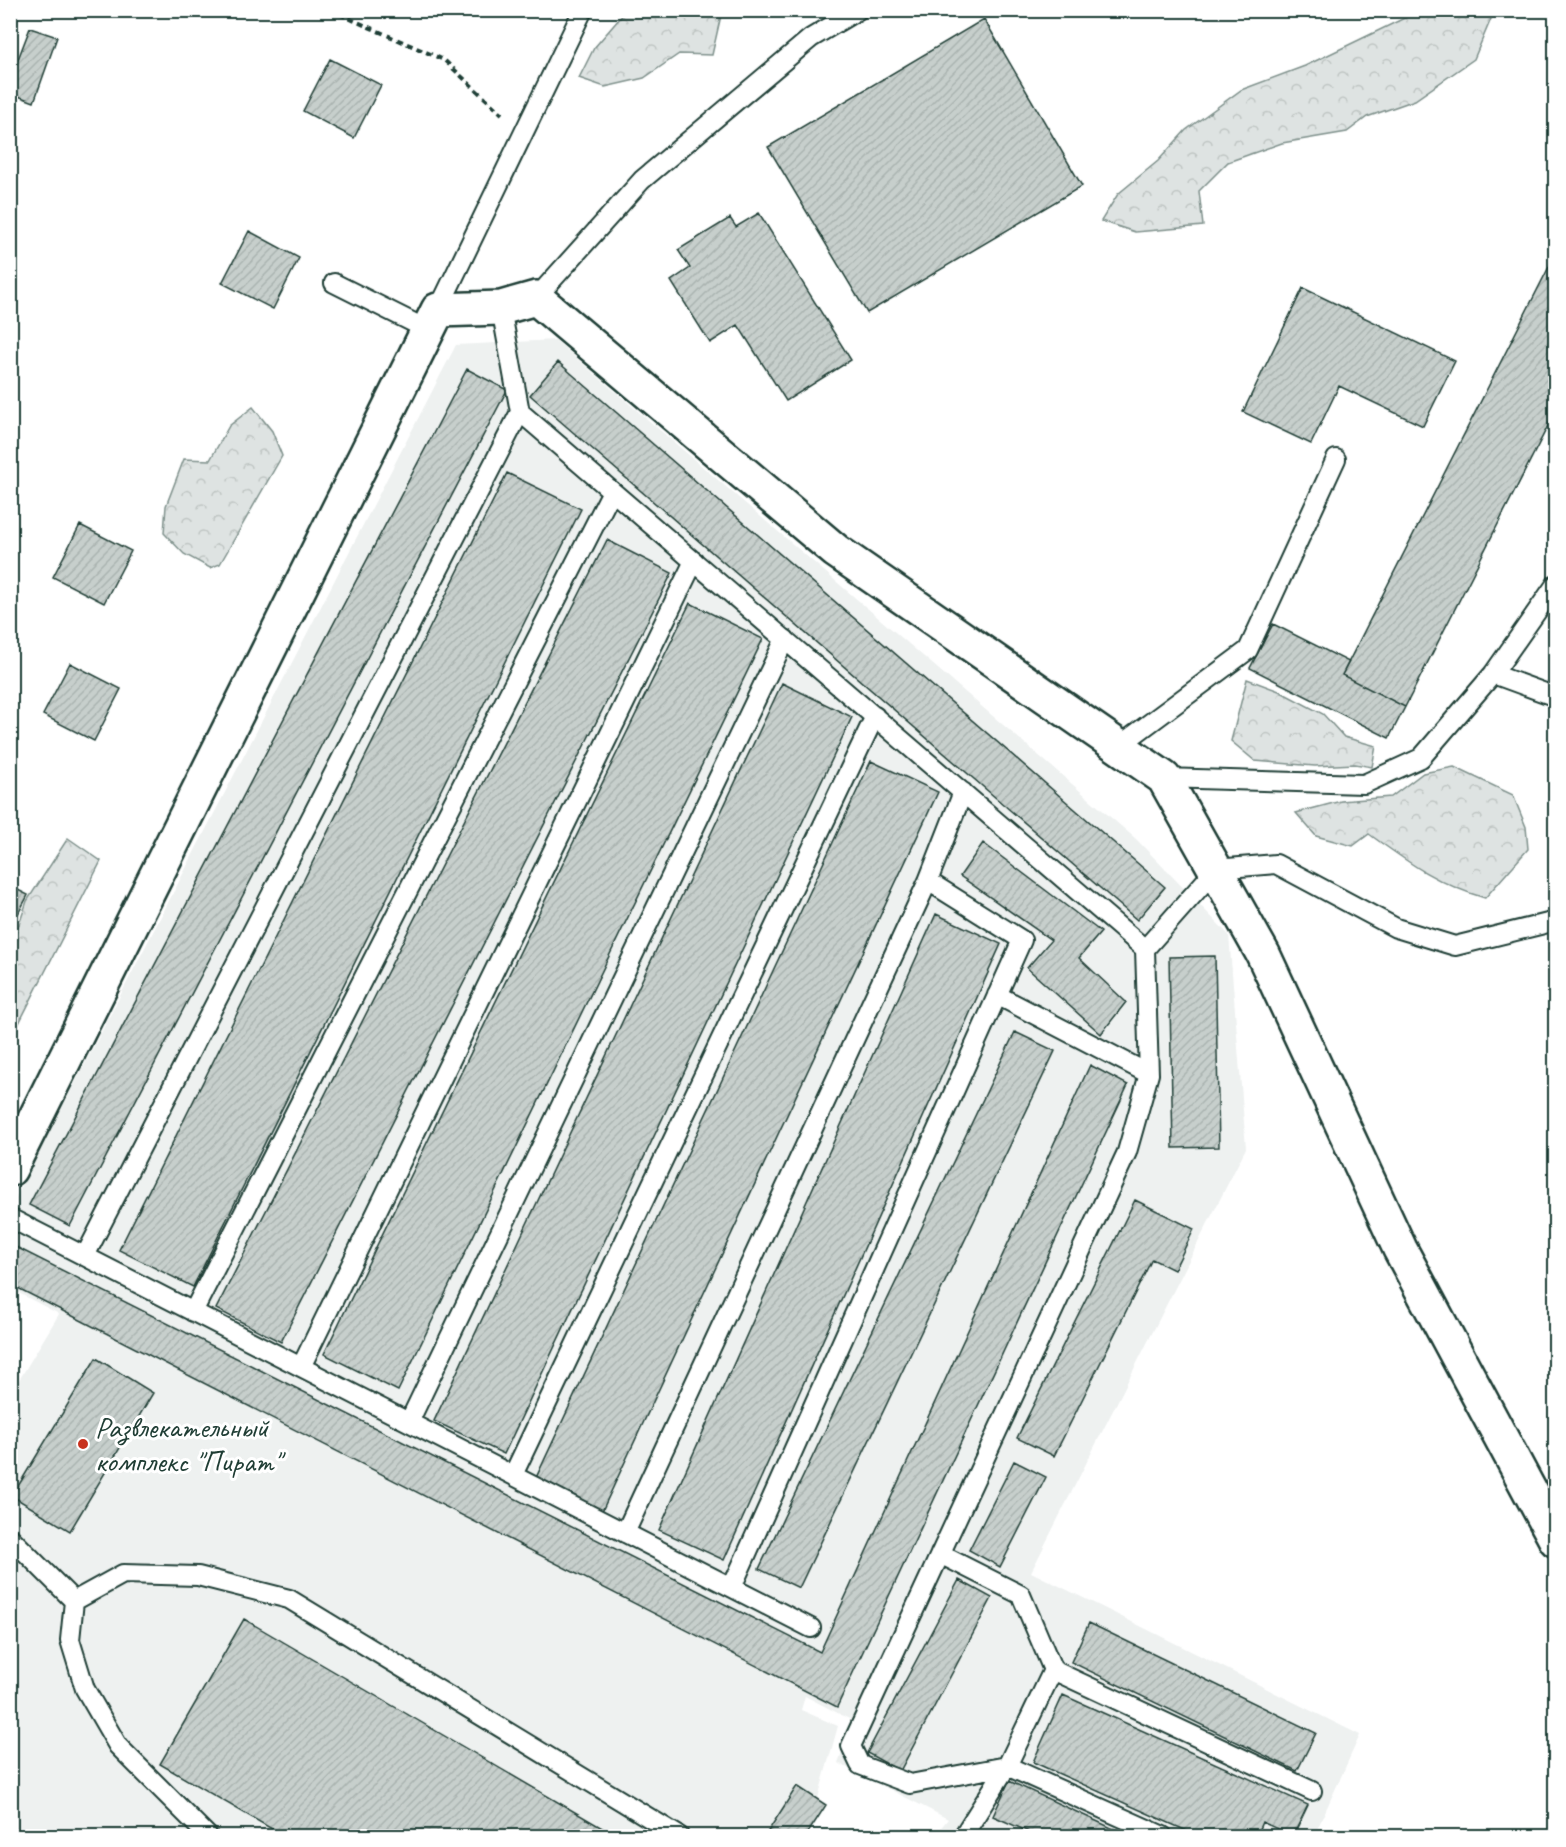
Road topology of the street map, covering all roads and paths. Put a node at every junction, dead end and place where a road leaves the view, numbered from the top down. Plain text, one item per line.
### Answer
1 (330, 10) edge
2 (583, 10) edge
3 (858, 10) edge
4 (520, 141) junction
5 (334, 283) dead end
6 (536, 298) junction
7 (501, 308) junction
8 (433, 320) junction
9 (520, 411) junction
10 (1336, 459) dead end
11 (612, 491) junction
12 (694, 561) junction
13 (1556, 584) edge
14 (785, 639) junction
15 (1493, 674) junction
16 (1556, 697) edge
17 (875, 716) junction
18 (1119, 746) junction
19 (1164, 778) junction
20 (963, 792) junction
21 (1216, 869) junction
22 (928, 881) junction
23 (1556, 921) edge
24 (1145, 949) junction
25 (997, 995) junction
26 (1149, 1074) junction
27 (10, 1169) edge
28 (10, 1218) edge
29 (85, 1256) junction
30 (193, 1312) junction
31 (301, 1367) junction
32 (409, 1422) junction
33 (513, 1475) junction
34 (625, 1533) junction
35 (10, 1537) edge
36 (1556, 1540) edge
37 (940, 1554) junction
38 (732, 1587) junction
39 (74, 1601) junction
40 (811, 1628) dead end
41 (1053, 1670) junction
42 (1006, 1766) junction
43 (1312, 1791) dead end
44 (970, 1834) edge
45 (208, 1836) edge
46 (679, 1836) edge
47 (1163, 1836) edge

1 - 4 path
2 - 4 lane
3 - 6 lane
4 - 8 lane
5 - 8 lane
6 - 7 street
6 - 18 street
7 - 8 street
7 - 9 lane
8 - 27 street
9 - 11 lane
9 - 29 lane
10 - 18 lane
11 - 12 lane
11 - 30 lane
12 - 14 lane
12 - 31 lane
13 - 15 lane
14 - 17 lane
14 - 32 lane
15 - 16 lane
15 - 19 lane
17 - 20 lane
17 - 33 lane
18 - 19 street
19 - 21 street
20 - 22 lane
20 - 24 lane
21 - 23 lane
21 - 24 lane
21 - 36 street
22 - 25 lane
22 - 34 lane
24 - 26 lane
25 - 26 lane
25 - 38 lane
26 - 37 lane
28 - 29 lane
29 - 30 lane
30 - 31 lane
31 - 32 lane
32 - 33 lane
33 - 34 lane
34 - 38 lane
35 - 39 lane
37 - 41 lane
37 - 42 lane
38 - 40 lane
39 - 45 lane
39 - 46 lane
41 - 42 lane
41 - 43 lane
42 - 44 lane
42 - 47 lane

